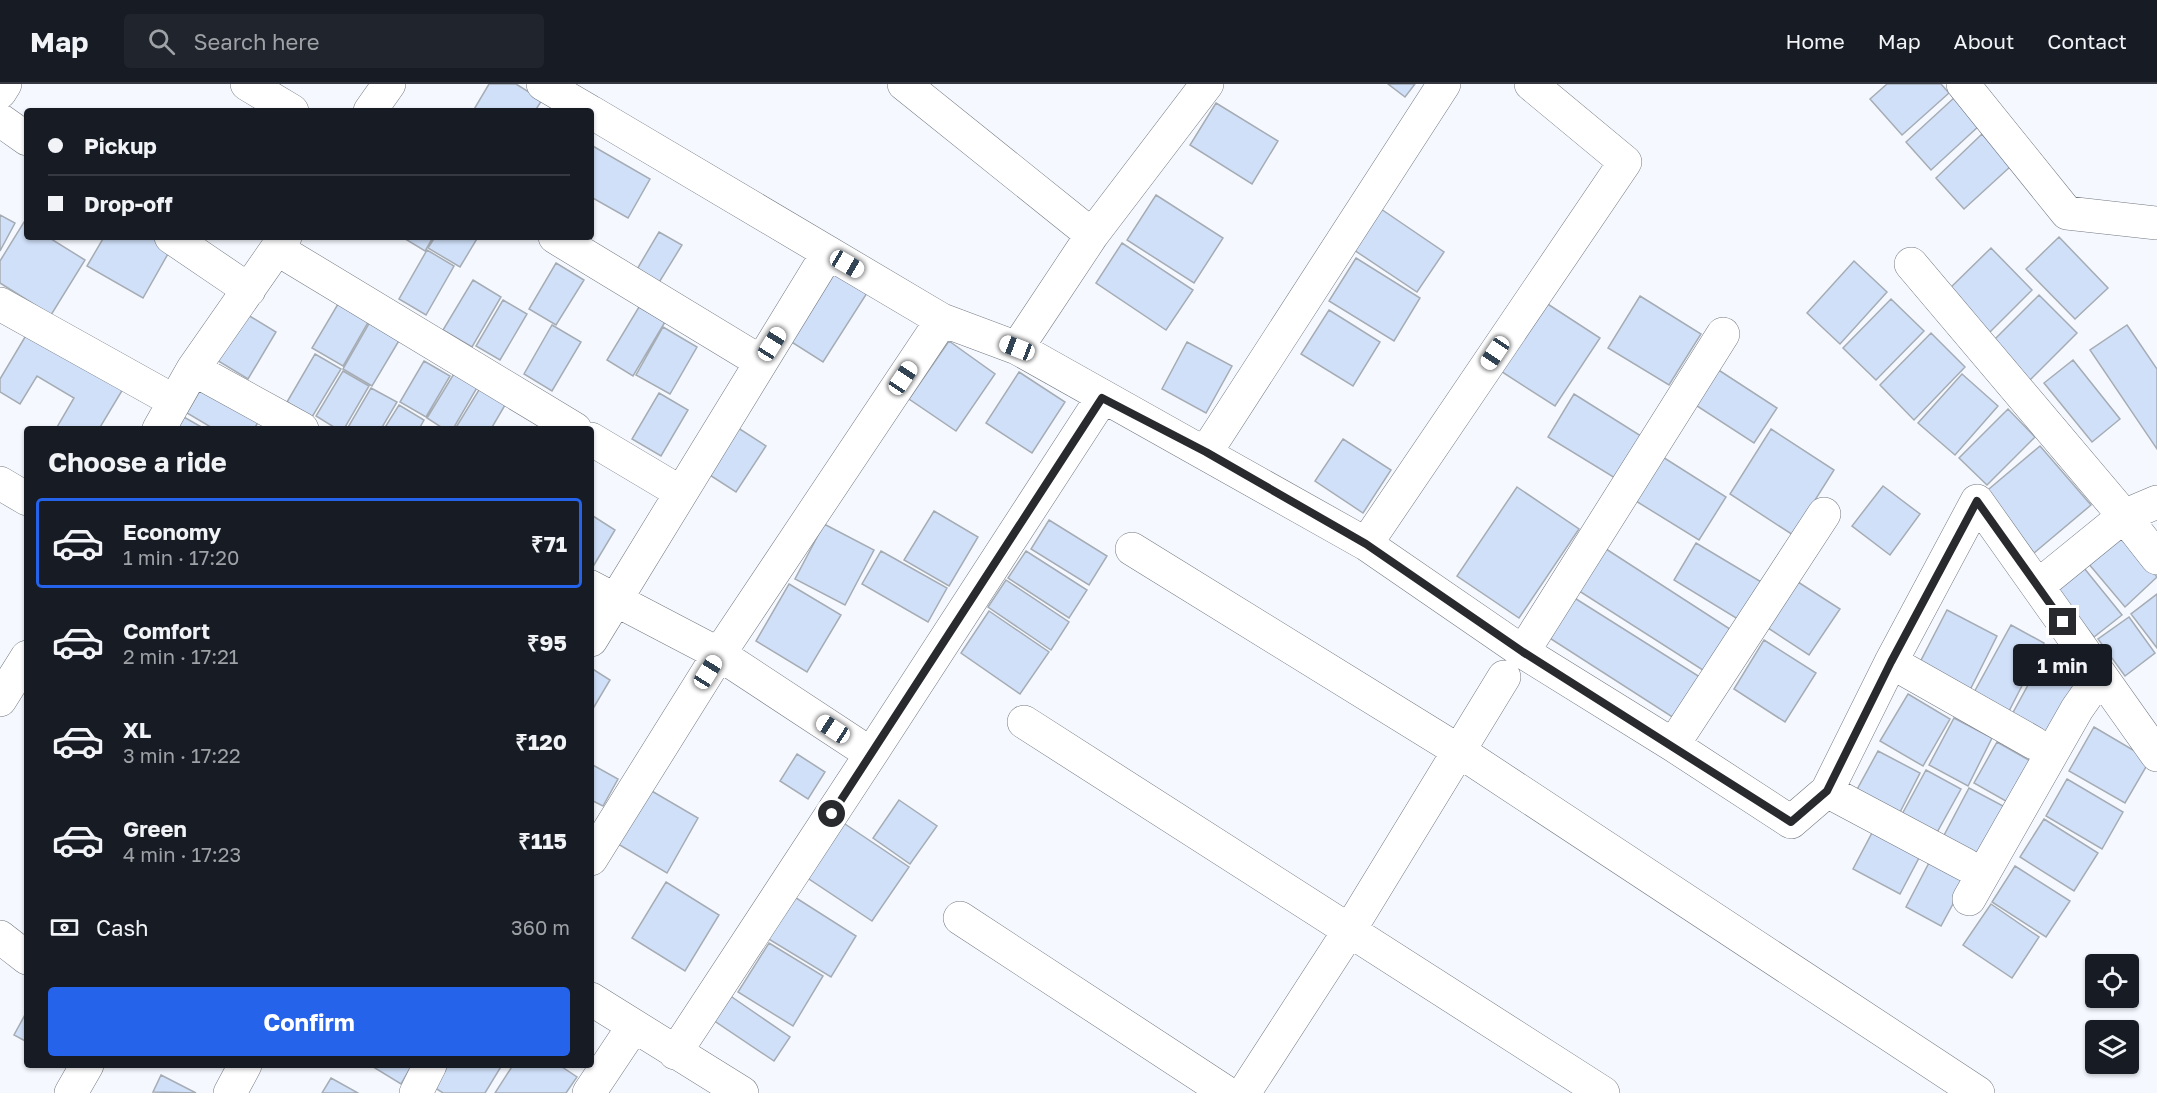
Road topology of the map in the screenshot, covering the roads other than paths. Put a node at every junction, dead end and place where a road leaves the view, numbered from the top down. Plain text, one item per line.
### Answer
1 (5, 84) edge
2 (247, 84) edge
3 (389, 84) edge
4 (543, 84) edge
5 (904, 84) edge
6 (1207, 84) edge
7 (1444, 84) edge
8 (1531, 84) edge
9 (1963, 84) edge
10 (0, 92) edge
11 (287, 108) edge
12 (372, 108) edge
13 (583, 108) edge
14 (594, 114) edge
15 (0, 120) edge
16 (24, 137) edge
17 (2157, 223) edge
18 (1092, 235) junction
19 (175, 240) edge
20 (560, 240) edge
21 (281, 243) edge
22 (828, 253) junction
23 (1911, 264) dead end
24 (249, 290) junction
25 (0, 304) edge
26 (942, 320) junction
27 (1723, 334) dead end
28 (1017, 348) junction
29 (761, 362) junction
30 (193, 369) junction
31 (1102, 398) junction
32 (166, 415) edge
33 (297, 426) edge
34 (570, 426) edge
35 (594, 440) edge
36 (1206, 452) junction
37 (0, 483) edge
38 (680, 492) junction
39 (24, 497) edge
40 (2157, 502) edge
41 (1824, 514) dead end
42 (2124, 516) junction
43 (1366, 544) junction
44 (1132, 549) dead end
45 (2157, 558) edge
46 (2038, 586) junction
47 (604, 594) edge
48 (594, 629) edge
49 (1523, 652) junction
50 (719, 654) junction
51 (1891, 662) junction
52 (2100, 676) junction
53 (1504, 677) dead end
54 (1024, 723) dead end
55 (2034, 743) dead end
56 (1672, 745) junction
57 (1459, 752) junction
58 (871, 754) junction
59 (2157, 755) edge
60 (1827, 791) junction
61 (594, 854) edge
62 (1966, 865) dead end
63 (1970, 899) dead end
64 (960, 918) dead end
65 (1349, 931) junction
66 (0, 937) edge
67 (24, 956) edge
68 (594, 1001) edge
69 (633, 1026) junction
70 (675, 1053) junction
71 (85, 1068) edge
72 (243, 1068) edge
73 (428, 1068) edge
74 (71, 1093) edge
75 (230, 1093) edge
76 (416, 1093) edge
77 (589, 1093) edge
78 (742, 1093) edge
79 (1227, 1093) edge
80 (1244, 1093) edge
81 (1602, 1093) edge
82 (1978, 1093) edge

1 - 10 street
2 - 11 street
3 - 12 street
4 - 13 street
5 - 18 street
6 - 18 street
7 - 36 street
8 - 43 street
9 - 17 street
14 - 22 street
15 - 16 street
18 - 28 street
19 - 24 street
20 - 29 street
21 - 24 street
21 - 34 street
22 - 26 street
22 - 29 street
23 - 42 street
24 - 30 street
25 - 32 street
26 - 28 street
26 - 50 street
27 - 49 street
28 - 31 street
29 - 38 street
30 - 32 street
30 - 33 street
31 - 36 street
31 - 58 street
35 - 38 street
36 - 43 street
37 - 39 street
38 - 47 street
40 - 42 street
41 - 56 street
42 - 45 street
42 - 46 street
43 - 49 street
44 - 57 street
46 - 51 street
46 - 52 street
47 - 48 street
47 - 50 street
49 - 56 street
50 - 58 street
50 - 61 street
51 - 55 street
51 - 60 street
52 - 59 street
52 - 63 street
53 - 57 street
54 - 65 street
56 - 60 street
57 - 65 street
57 - 82 street
58 - 70 street
60 - 62 street
64 - 79 street
65 - 80 street
65 - 81 street
66 - 67 street
68 - 69 street
69 - 70 street
69 - 77 street
70 - 78 street
71 - 74 street
72 - 75 street
73 - 76 street

